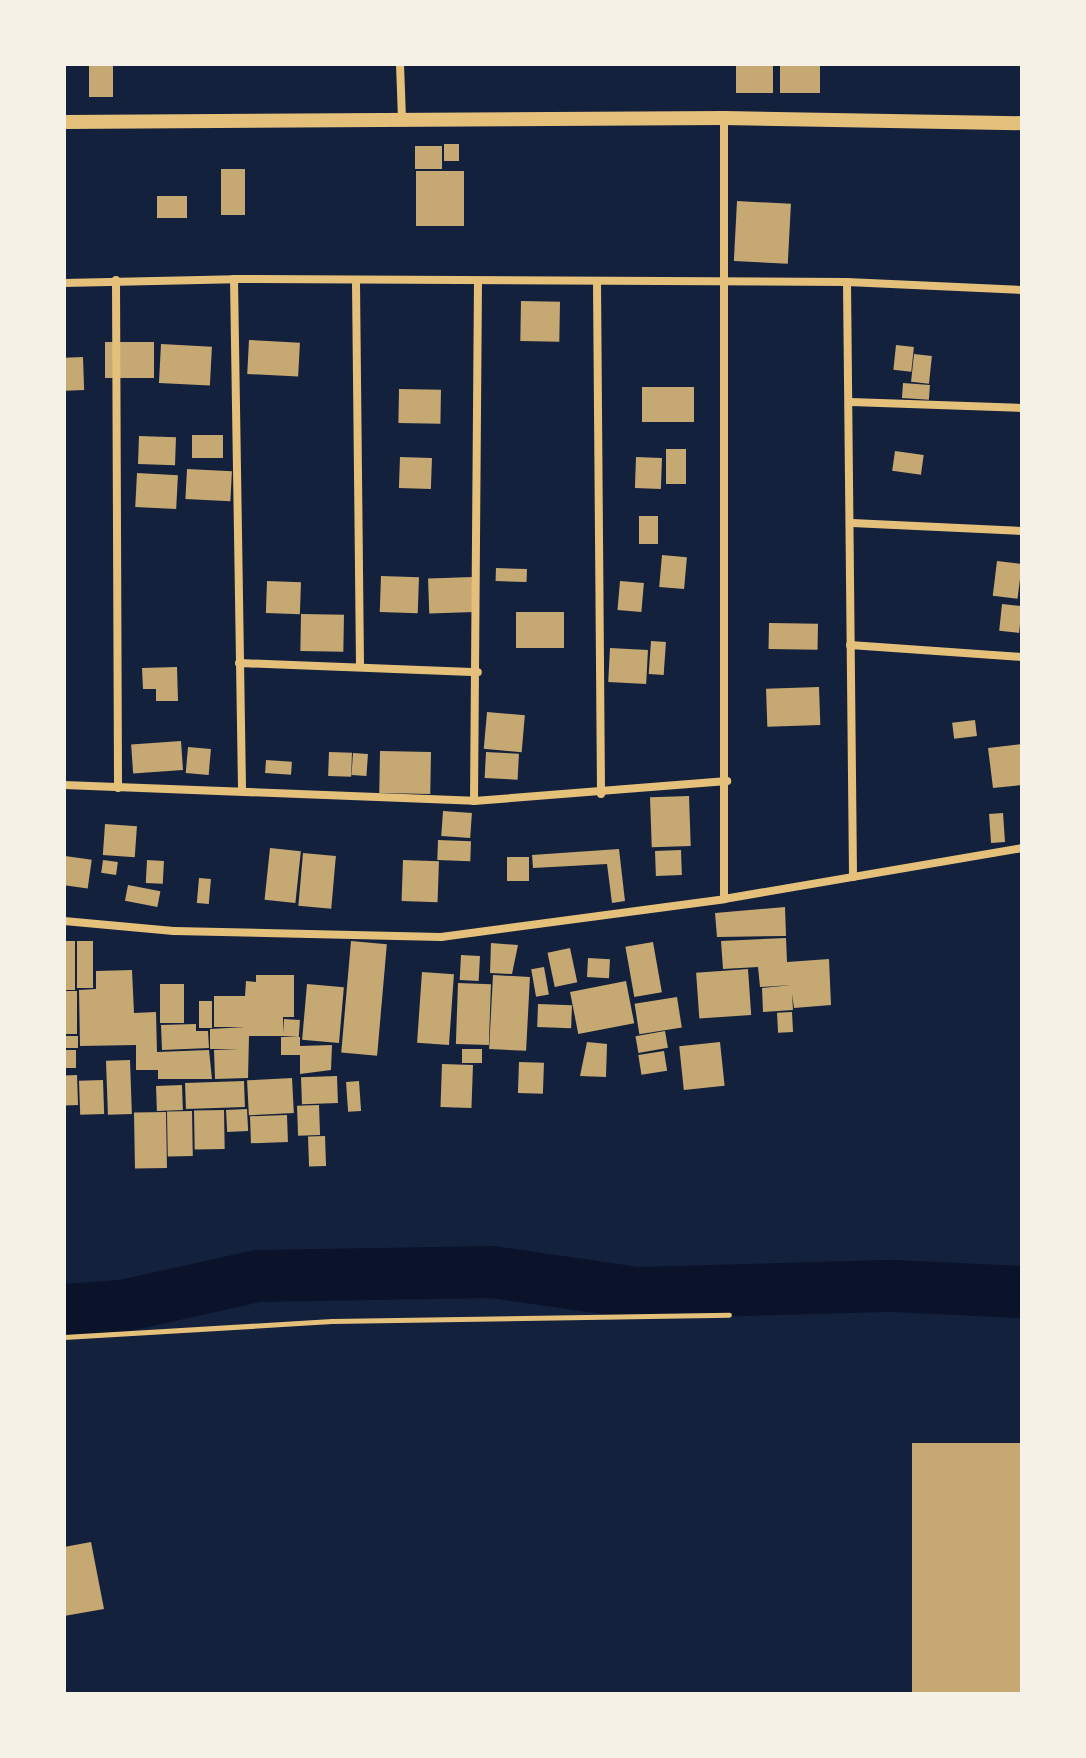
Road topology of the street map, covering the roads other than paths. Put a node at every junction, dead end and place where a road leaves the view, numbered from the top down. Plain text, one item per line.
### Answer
1 (400, 64) edge
2 (724, 118) junction
3 (402, 119) junction
4 (64, 122) edge
5 (1022, 123) edge
6 (234, 279) junction
7 (116, 280) junction
8 (478, 281) junction
9 (597, 282) junction
10 (847, 282) junction
11 (64, 283) edge
12 (356, 283) junction
13 (725, 283) junction
14 (1022, 290) edge
15 (851, 402) junction
16 (1022, 408) edge
17 (852, 523) junction
18 (1022, 531) edge
19 (850, 645) junction
20 (1022, 657) edge
21 (239, 663) junction
22 (360, 665) junction
23 (478, 672) junction
24 (727, 781) junction
25 (64, 785) edge
26 (118, 788) junction
27 (242, 790) junction
28 (601, 794) junction
29 (474, 801) junction
30 (1022, 848) edge
31 (853, 877) junction
32 (724, 899) junction
33 (64, 921) edge

1 - 3 street
2 - 3 street
2 - 5 street
2 - 13 street
3 - 4 street
6 - 7 street
6 - 12 street
6 - 21 street
7 - 11 street
7 - 26 street
8 - 9 street
8 - 12 street
8 - 23 street
9 - 13 street
9 - 28 street
10 - 13 street
10 - 14 street
10 - 15 street
12 - 22 street
13 - 24 street
15 - 16 street
15 - 17 street
17 - 18 street
17 - 19 street
19 - 20 street
19 - 31 street
21 - 22 street
21 - 27 street
22 - 23 street
23 - 29 street
24 - 28 street
24 - 32 street
25 - 26 street
26 - 27 street
27 - 29 street
28 - 29 street
30 - 31 street
31 - 32 street
32 - 33 street

